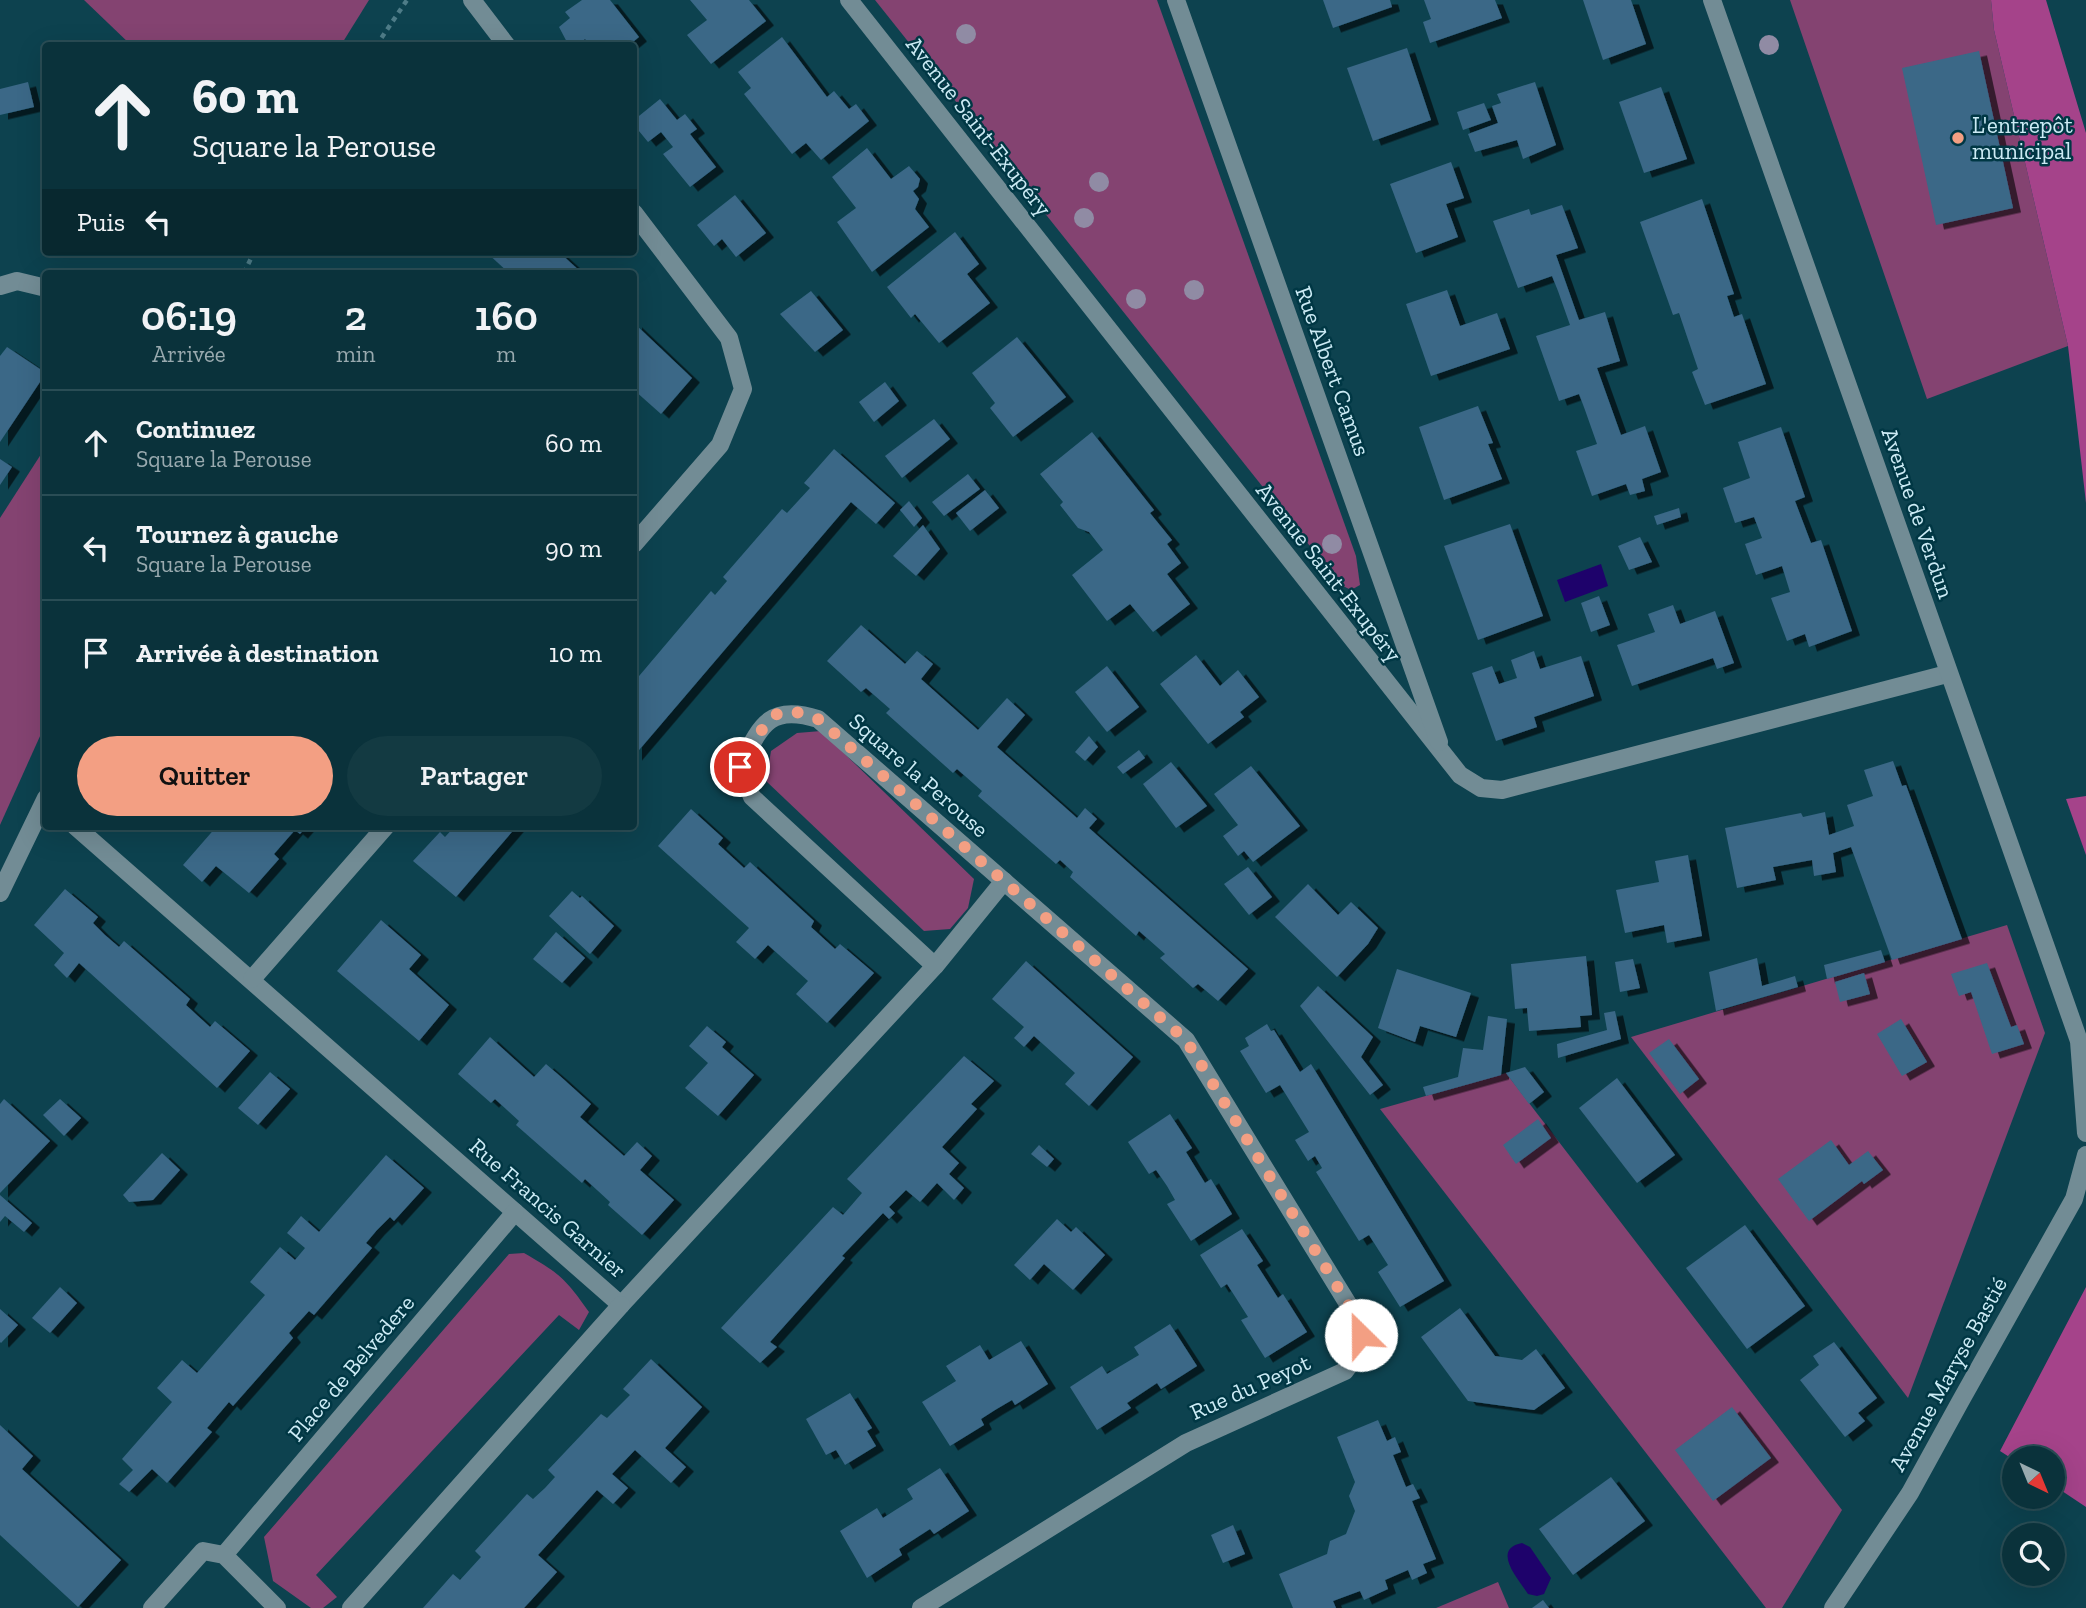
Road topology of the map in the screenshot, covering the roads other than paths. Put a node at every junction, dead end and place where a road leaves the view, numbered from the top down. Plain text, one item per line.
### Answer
1 (472, 0) edge
2 (849, 0) edge
3 (1176, 0) edge
4 (1712, 0) edge
5 (504, 42) edge
6 (637, 217) edge
7 (0, 286) edge
8 (42, 287) edge
9 (637, 541) edge
10 (1947, 674) junction
11 (1444, 758) junction
12 (42, 806) edge
13 (80, 830) edge
14 (382, 830) edge
15 (1004, 881) junction
16 (0, 893) edge
17 (934, 966) junction
18 (252, 979) junction
19 (1186, 1040) joint
20 (2086, 1133) edge
21 (2086, 1155) edge
22 (515, 1212) junction
23 (621, 1305) junction
24 (224, 1555) junction
25 (152, 1608) edge
26 (277, 1608) edge
27 (351, 1608) edge
28 (921, 1608) edge
29 (1833, 1608) edge

1 - 5 street
2 - 11 street, Avenue Saint-Exupéry
3 - 11 street, Rue Albert Camus
4 - 10 street, Avenue de Verdun
6 - 9 street
7 - 8 street
10 - 11 street, Avenue Saint-Exupéry
10 - 20 street, Avenue de Verdun
12 - 16 street
13 - 18 street, Rue Francis Garnier
14 - 18 street
15 - 17 street, Rue Francis Garnier
15 - 17 street, Square la Perouse
15 - 19 street, Square la Perouse
17 - 23 street, Rue Francis Garnier
18 - 22 street, Rue Francis Garnier
19 - 28 street, Rue du Peyot
21 - 29 street, Avenue Maryse Bastié
22 - 23 street, Rue Francis Garnier
22 - 24 street, Place de Belvedere
23 - 27 street
24 - 25 street
24 - 26 street

